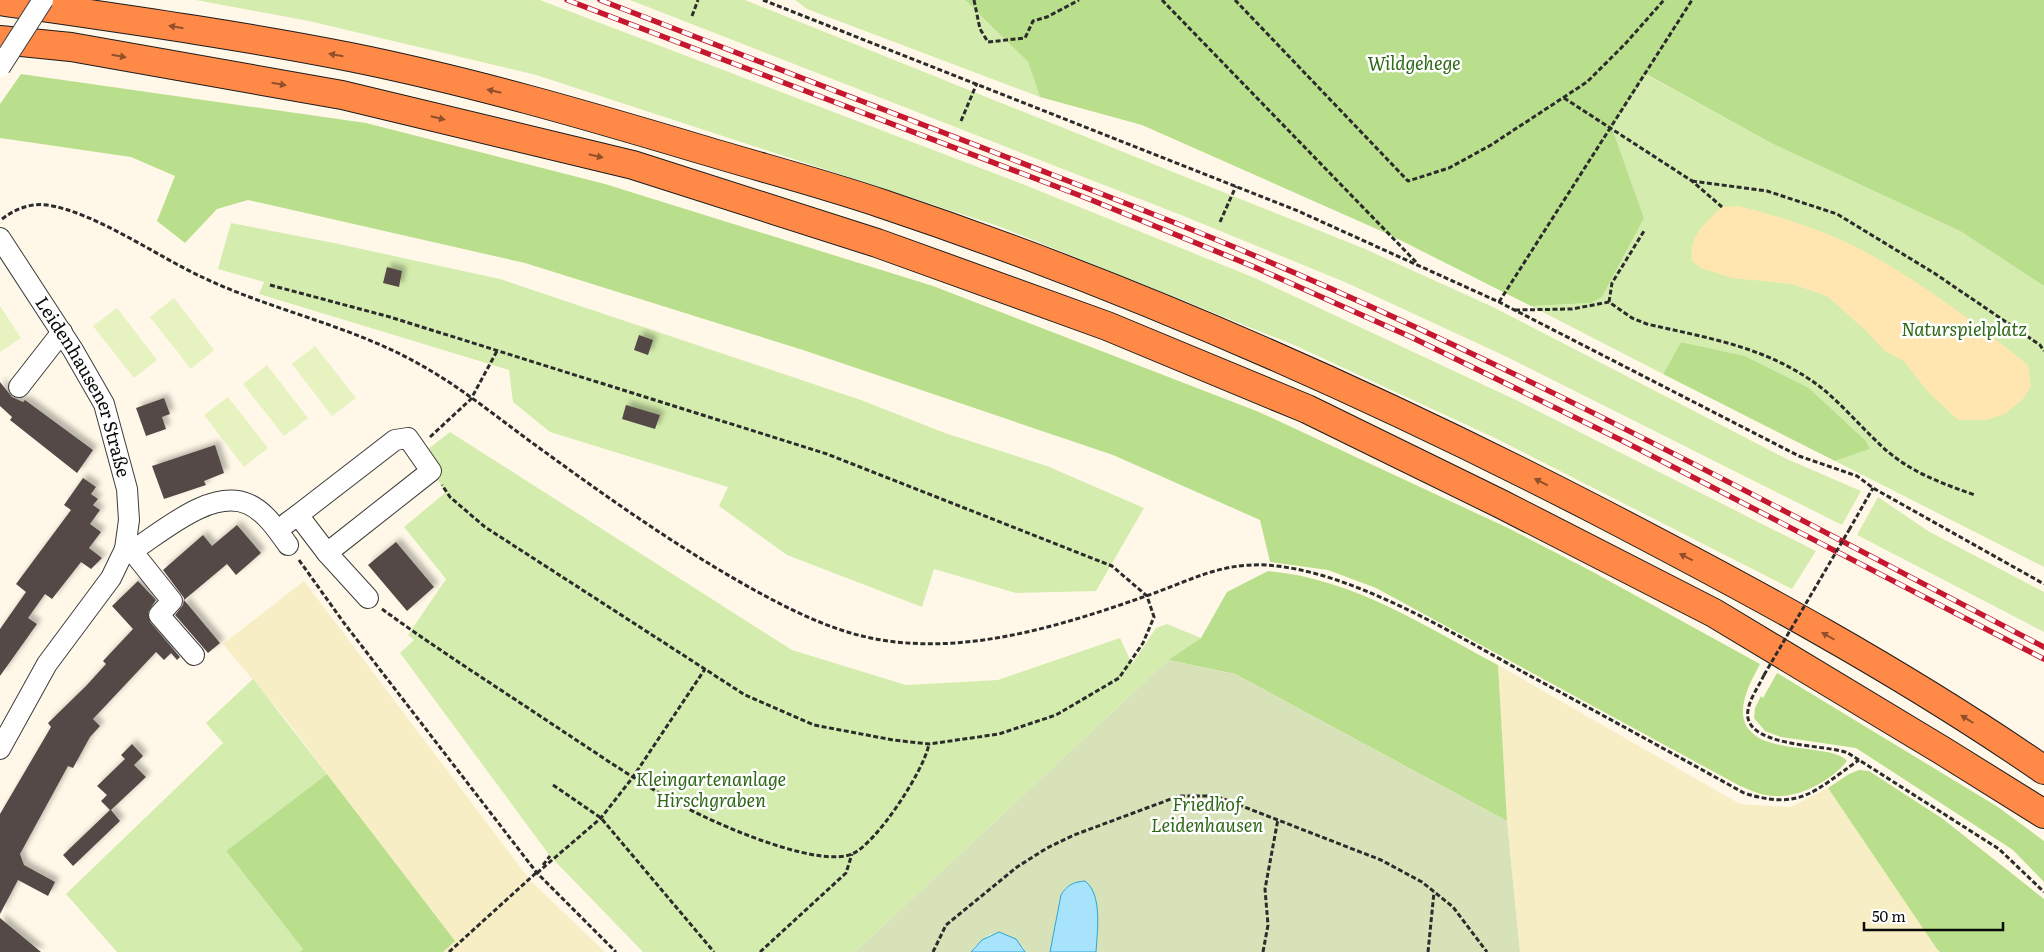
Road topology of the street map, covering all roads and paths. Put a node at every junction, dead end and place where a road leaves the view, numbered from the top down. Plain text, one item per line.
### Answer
1 (0, 0) edge
2 (43, 0) edge
3 (63, 0) edge
4 (698, 0) edge
5 (763, 0) edge
6 (778, 0) edge
7 (974, 0) edge
8 (1079, 0) edge
9 (1162, 0) edge
10 (1235, 0) edge
11 (1664, 0) edge
12 (1692, 0) edge
13 (774, 4) junction
14 (692, 16) dead end
15 (129, 20) junction
16 (0, 40) edge
17 (0, 67) edge
18 (977, 83) junction
19 (1564, 98) junction
20 (962, 121) dead end
21 (1612, 128) junction
22 (1692, 181) junction
23 (1236, 186) junction
24 (1722, 207) dead end
25 (0, 220) edge
26 (1220, 222) dead end
27 (1644, 231) dead end
28 (0, 238) edge
29 (1418, 264) junction
30 (270, 285) dead end
31 (1499, 302) junction
32 (1609, 302) junction
33 (1514, 310) junction
34 (62, 332) junction
35 (497, 351) junction
36 (2044, 351) edge
37 (19, 387) dead end
38 (471, 399) junction
39 (416, 449) junction
40 (431, 471) junction
41 (1873, 488) junction
42 (1975, 495) dead end
43 (298, 515) junction
44 (283, 538) junction
45 (128, 550) junction
46 (327, 553) junction
47 (2044, 583) edge
48 (1147, 596) junction
49 (368, 598) joint
50 (194, 655) dead end
51 (705, 669) junction
52 (6, 720) edge
53 (929, 744) junction
54 (0, 749) edge
55 (1859, 760) junction
56 (2044, 770) edge
57 (633, 777) junction
58 (553, 785) dead end
59 (2044, 814) edge
60 (601, 818) junction
61 (1278, 819) junction
62 (852, 854) junction
63 (550, 856) dead end
64 (536, 873) junction
65 (1434, 892) junction
66 (2044, 892) edge
67 (449, 952) edge
68 (616, 952) edge
69 (714, 952) edge
70 (760, 952) edge
71 (933, 952) edge
72 (1263, 952) edge
73 (1428, 952) edge
74 (1487, 952) edge

1 - 15 highway
2 - 17 street, bridge
3 - 15 highway
4 - 14 path
5 - 13 path
6 - 13 path
7 - 8 path
9 - 29 path
10 - 19 path
11 - 19 path
12 - 21 path
13 - 18 path
56 -> 15 highway
16 -> 59 highway
18 - 20 path
18 - 23 path
19 - 21 path
21 - 22 path
21 - 31 path
22 - 24 path
22 - 36 path
23 - 26 path
23 - 29 path
25 - 38 path
27 - 32 path
28 - 34 street, Leidenhausener Straße
29 - 31 path
30 - 35 path
31 - 33 path
32 - 33 path
32 - 42 path
33 - 41 path
34 - 37 street
34 - 45 street, Leidenhausener Straße
35 - 38 path
35 - 48 path
38 - 39 path
38 - 48 path
39 - 40 street
39 - 43 street
40 - 46 street
40 - 51 path
41 - 47 path
41 - 55 path, bridge
43 - 44 street
43 - 46 street
44 - 45 street
44 - 64 path
45 - 50 street
45 - 52 street, Leidenhausener Straße
46 - 49 street
48 - 53 path
48 - 55 path
49 - 57 path
51 - 53 path
51 - 57 path
52 - 54 street, Leidenhausener Straße
53 - 62 path
55 - 66 path
57 - 60 path
57 - 62 path
58 - 60 path
60 - 64 path
60 - 69 path
61 - 65 path
61 - 71 path
61 - 72 path
62 - 70 path
63 - 64 path
64 - 67 path
64 - 68 path
65 - 73 path
65 - 74 path

